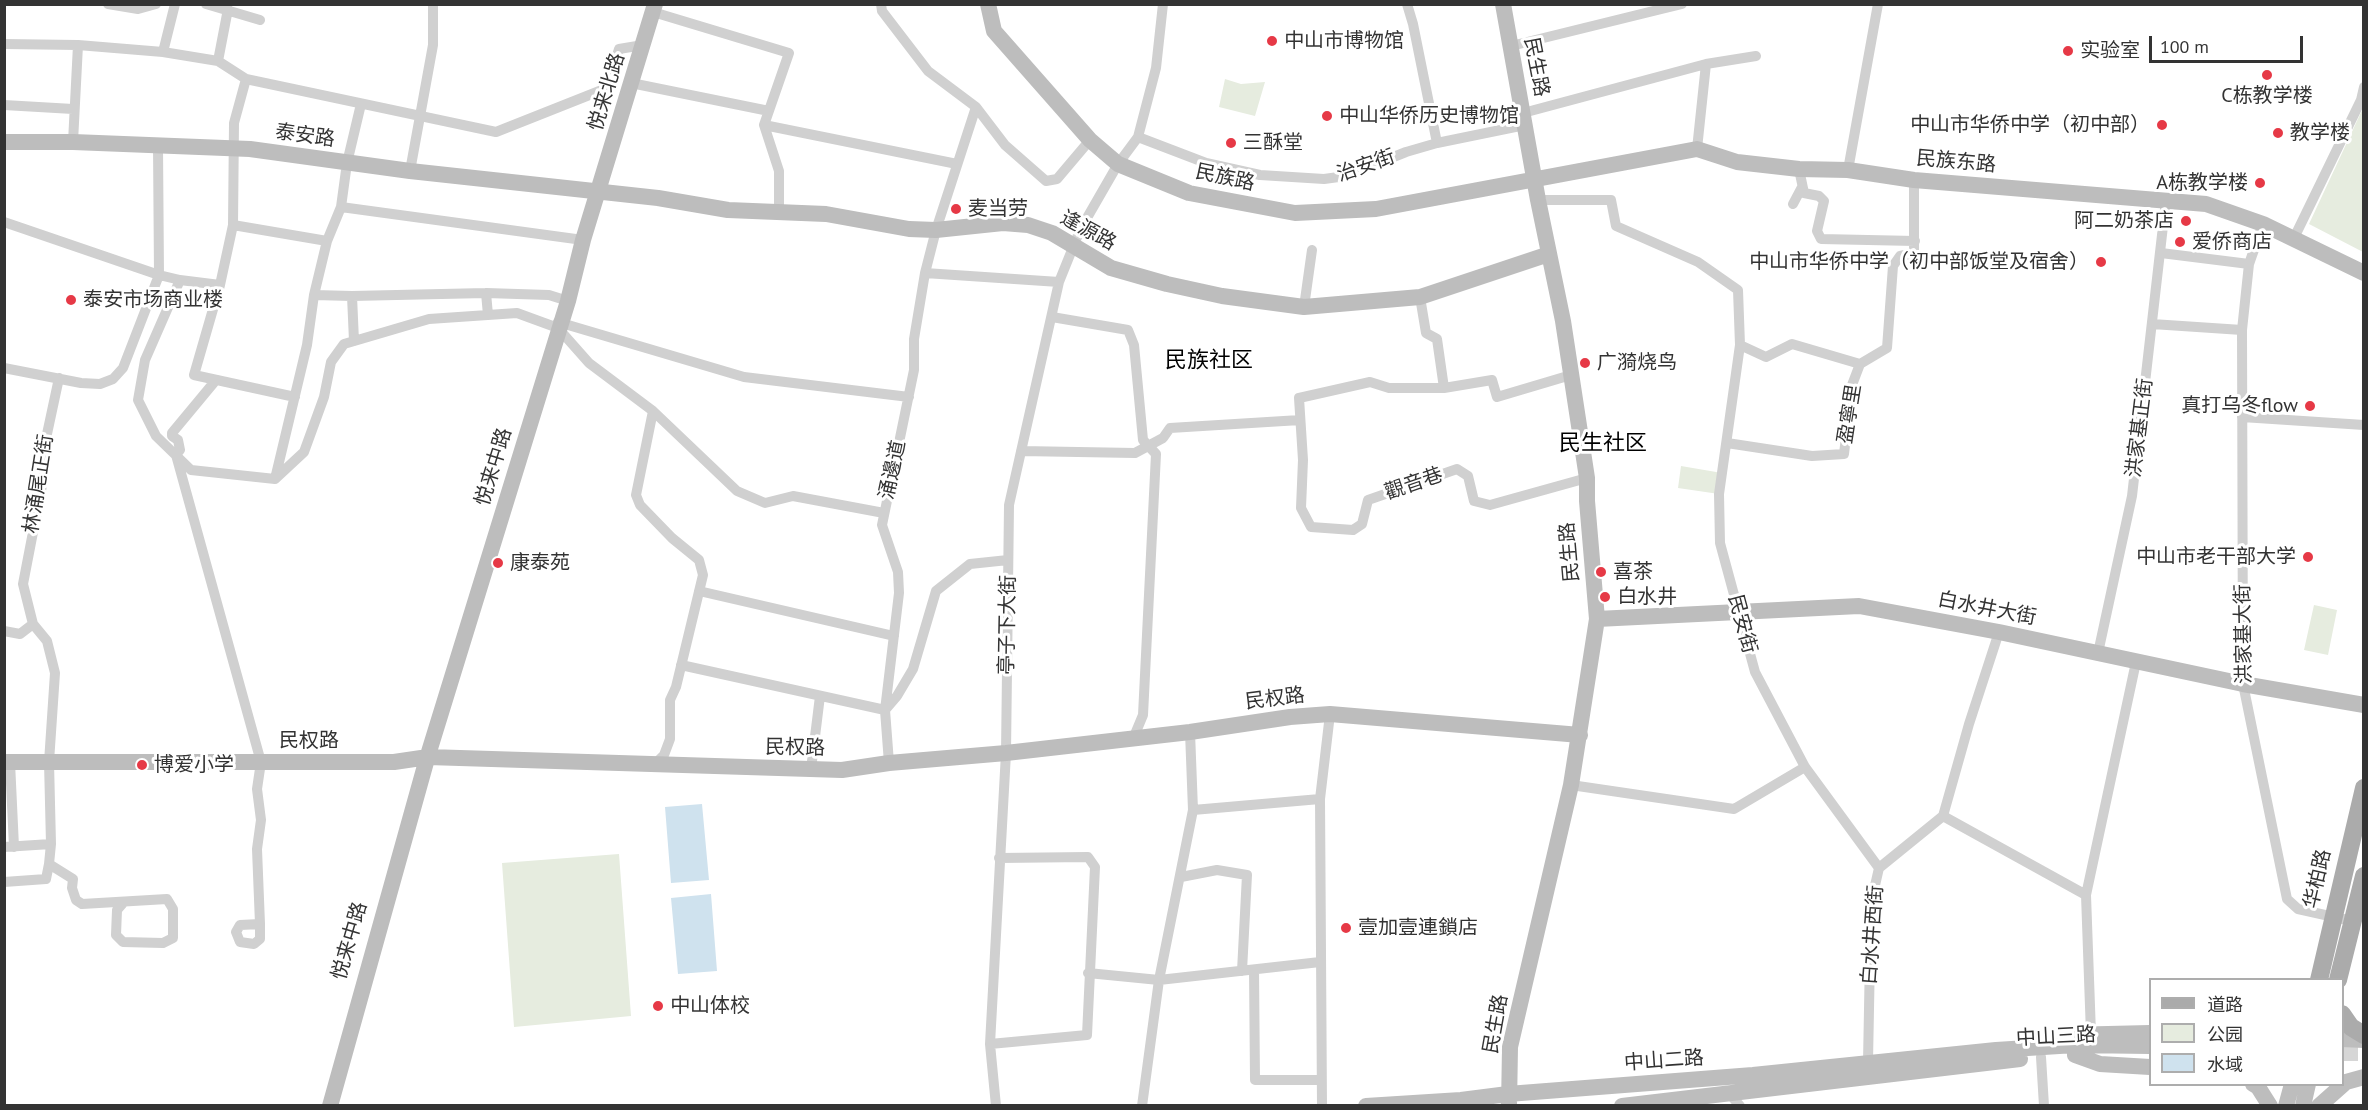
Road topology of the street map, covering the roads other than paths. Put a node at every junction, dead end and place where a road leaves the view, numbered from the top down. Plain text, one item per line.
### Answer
1 (108, 4) edge
2 (156, 4) edge
3 (174, 4) edge
4 (206, 4) edge
5 (433, 4) edge
6 (881, 4) edge
7 (988, 4) edge
8 (1163, 4) edge
9 (1407, 4) edge
10 (1503, 4) edge
11 (1629, 4) edge
12 (1682, 4) edge
13 (1878, 4) edge
14 (138, 7) edge
15 (654, 8) edge
16 (228, 9) junction
17 (1632, 16) junction
18 (260, 20) dead end
19 (4, 44) edge
20 (78, 45) junction
21 (643, 45) junction
22 (1510, 45) junction
23 (163, 52) junction
24 (1756, 56) dead end
25 (218, 61) junction
26 (1706, 64) junction
27 (246, 79) junction
28 (631, 83) junction
29 (2364, 87) edge
30 (2362, 100) edge
31 (362, 104) junction
32 (4, 105) edge
33 (976, 107) junction
34 (73, 110) junction
35 (769, 111) junction
36 (422, 115) junction
37 (1524, 119) junction
38 (764, 125) junction
39 (1138, 137) junction
40 (1090, 140) junction
41 (4, 142) edge
42 (73, 142) junction
43 (1437, 143) junction
44 (158, 146) junction
45 (1697, 148) junction
46 (234, 150) junction
47 (347, 164) junction
48 (957, 164) junction
49 (1118, 164) junction
50 (1799, 169) junction
51 (1848, 170) junction
52 (410, 171) junction
53 (1534, 178) junction
54 (1914, 180) junction
55 (1802, 187) junction
56 (599, 192) junction
57 (1538, 200) junction
58 (2166, 200) junction
59 (1793, 204) dead end
60 (341, 207) junction
61 (779, 212) junction
62 (4, 222) edge
63 (233, 225) junction
64 (2263, 225) junction
65 (936, 230) junction
66 (2294, 238) junction
67 (583, 240) junction
68 (327, 241) junction
69 (1915, 241) junction
70 (1072, 247) junction
71 (1311, 250) dead end
72 (2161, 253) junction
73 (1549, 254) junction
74 (2248, 264) junction
75 (925, 273) junction
76 (2364, 273) edge
77 (159, 275) junction
78 (180, 280) junction
79 (1059, 282) junction
80 (220, 285) junction
81 (486, 293) junction
82 (314, 295) junction
83 (352, 296) junction
84 (1420, 297) junction
85 (568, 300) junction
86 (1304, 307) junction
87 (488, 315) junction
88 (1052, 317) junction
89 (559, 324) junction
90 (2152, 324) junction
91 (2242, 330) junction
92 (354, 341) junction
93 (1740, 345) junction
94 (1860, 364) junction
95 (4, 368) edge
96 (1571, 375) junction
97 (59, 378) junction
98 (216, 380) junction
99 (1444, 388) junction
100 (295, 397) junction
101 (909, 397) junction
102 (652, 411) junction
103 (2242, 417) junction
104 (1300, 420) junction
105 (2364, 425) edge
106 (1727, 443) junction
107 (1148, 446) junction
108 (1021, 452) junction
109 (176, 455) junction
110 (1587, 478) junction
111 (275, 479) junction
112 (884, 513) junction
113 (1008, 560) junction
114 (699, 591) junction
115 (1738, 612) junction
116 (1597, 619) junction
117 (33, 624) junction
118 (4, 631) edge
119 (1999, 632) junction
120 (894, 636) junction
121 (2098, 653) junction
122 (2136, 662) junction
123 (681, 665) junction
124 (2243, 684) junction
125 (820, 696) junction
126 (2364, 705) edge
127 (885, 710) junction
128 (1330, 714) junction
129 (1190, 732) junction
130 (1580, 735) junction
131 (1132, 739) junction
132 (1006, 753) junction
133 (427, 757) junction
134 (7, 762) edge
135 (49, 762) junction
136 (261, 762) junction
137 (889, 763) junction
138 (653, 765) junction
139 (1805, 767) junction
140 (811, 769) junction
141 (1571, 785) junction
142 (2364, 788) edge
143 (1320, 799) junction
144 (1193, 810) junction
145 (1943, 816) junction
146 (51, 844) junction
147 (9, 847) edge
148 (999, 858) junction
149 (49, 864) junction
150 (1879, 868) junction
151 (2364, 876) edge
152 (1181, 878) junction
153 (4, 882) edge
154 (2086, 895) junction
155 (124, 902) junction
156 (2333, 918) junction
157 (2352, 921) junction
158 (260, 924) junction
159 (1320, 962) junction
160 (1254, 970) junction
161 (1242, 971) junction
162 (1088, 973) junction
163 (2321, 973) edge
164 (2338, 978) edge
165 (1159, 980) junction
166 (2344, 1016) edge
167 (2149, 1033) edge
168 (2091, 1034) junction
169 (2364, 1035) edge
170 (2344, 1039) edge
171 (2364, 1040) edge
172 (990, 1044) junction
173 (2149, 1046) edge
174 (1996, 1050) junction
175 (2075, 1054) junction
176 (2149, 1056) edge
177 (2041, 1057) junction
178 (1965, 1058) junction
179 (1868, 1062) junction
180 (2149, 1067) edge
181 (2344, 1076) edge
182 (2364, 1076) edge
183 (1320, 1080) junction
184 (2344, 1085) edge
185 (2256, 1086) edge
186 (2291, 1086) edge
187 (2308, 1086) edge
188 (2342, 1086) edge
189 (1735, 1099) edge
190 (1509, 1100) edge
191 (325, 1106) edge
192 (330, 1106) edge
193 (996, 1106) edge
194 (1142, 1106) edge
195 (1322, 1106) edge
196 (1366, 1106) edge
197 (1622, 1106) edge
198 (2044, 1106) edge
199 (2270, 1106) edge
200 (2286, 1106) edge
201 (2303, 1106) edge
202 (2319, 1106) edge

1 - 14 street
2 - 14 street
3 - 23 street
4 - 16 street
5 - 36 street
6 - 33 street
7 - 40 street, 民族路
8 - 39 street
9 - 43 street
10 - 22 street, 民生路
11 - 17 street
12 - 17 street
13 - 51 street
15 - 21 street, 悦来北路
15 - 35 street
16 - 18 street
16 - 25 street
17 - 22 street
19 - 20 street
20 - 23 street
20 - 34 street
21 - 28 street, 悦来北路
21 - 36 street
22 - 37 street, 民生路
23 - 25 street
24 - 26 street, 治安街
25 - 27 street
26 - 37 street, 治安街
26 - 45 street
27 - 31 street
27 - 46 street
28 - 35 street
28 - 56 street, 悦来北路
29 - 30 street
30 - 66 street
31 - 36 street
31 - 47 street
32 - 34 street
33 - 40 street
33 - 48 street, 涌邊道
34 - 42 street
35 - 38 street
36 - 52 street
37 - 43 street, 治安街
37 - 53 street, 民生路
38 - 48 street
38 - 61 street
39 - 43 street, 治安街
39 - 49 street, 亭子下大街
40 - 49 street, 民族路
41 - 42 street, 泰安路
42 - 44 street, 泰安路
44 - 46 street, 泰安路
44 - 77 street
45 - 50 street, 民族东路
45 - 53 street, 民族东路
46 - 47 street, 泰安路
46 - 63 street
47 - 52 street, 泰安路
47 - 60 street
48 - 65 street, 涌邊道
49 - 53 street, 民族路
49 - 70 street, 亭子下大街
50 - 51 street, 民族东路
50 - 55 street
51 - 54 street, 民族东路
52 - 56 street, 泰安路
53 - 57 street, 民生路
54 - 58 street, 民族东路
54 - 69 street
55 - 59 street
55 - 69 street
56 - 61 street, 逢源路
56 - 67 street, 悦来中路
57 - 73 street, 民生路
57 - 93 street, 民安街
58 - 64 street, 民族东路
58 - 72 street, 洪家基正街
60 - 67 street
60 - 68 street
61 - 65 street, 逢源路
62 - 77 street
63 - 68 street
63 - 80 street
64 - 66 street, 民族东路
64 - 74 street, 洪家基大街
65 - 70 street, 逢源路
65 - 75 street, 涌邊道
66 - 76 street, 民族东路
67 - 85 street, 悦来中路
68 - 82 street
69 - 94 street, 盈寧里
70 - 79 street, 亭子下大街
70 - 86 street, 逢源路
71 - 86 street
72 - 74 street
72 - 90 street, 洪家基正街
73 - 84 street, 逢源路
73 - 96 street, 民生路
74 - 91 street, 洪家基大街
75 - 79 street
75 - 101 street, 涌邊道
77 - 78 street
77 - 97 street
78 - 80 street
78 - 109 street
79 - 88 street, 亭子下大街
80 - 98 street
81 - 83 street
81 - 85 street
81 - 87 street
82 - 83 street
82 - 100 street
83 - 92 street
84 - 86 street, 逢源路
84 - 99 street
85 - 89 street, 悦来中路
87 - 89 street
87 - 92 street
88 - 107 street
88 - 108 street, 亭子下大街
89 - 101 street
89 - 102 street
89 - 133 street, 悦来中路
90 - 91 street
90 - 121 street, 洪家基正街
91 - 103 street, 洪家基大街
92 - 111 street
93 - 94 street
93 - 106 street, 民安街
94 - 106 street, 盈寧里
95 - 97 street
96 - 99 street
96 - 110 street, 民生路
97 - 117 street, 林涌尾正街
98 - 100 street
98 - 109 street
99 - 104 street
100 - 111 street
101 - 112 street, 涌邊道
102 - 112 street
102 - 114 street
103 - 105 street
103 - 124 street, 洪家基大街
104 - 107 street
104 - 110 street, 觀音巷
106 - 115 street, 民安街
107 - 108 street
107 - 131 street
108 - 113 street, 亭子下大街
109 - 111 street
109 - 136 street
110 - 116 street, 民生路
112 - 120 street, 涌邊道
113 - 127 street
113 - 132 street, 亭子下大街
114 - 120 street
114 - 123 street
115 - 116 street, 白水井大街
115 - 119 street, 白水井大街
115 - 139 street, 民安街
116 - 130 street, 民生路
117 - 118 street
117 - 135 street, 林涌尾正街
119 - 121 street, 白水井大街
119 - 145 street
120 - 127 street, 涌邊道
121 - 122 street, 白水井大街
122 - 124 street, 白水井大街
122 - 154 street
123 - 125 street
123 - 138 street
124 - 126 street, 白水井大街
124 - 156 street, 洪家基大街
125 - 127 street
125 - 140 street
127 - 137 street, 涌邊道
128 - 129 street, 民权路
128 - 130 street, 民权路
128 - 143 street
129 - 131 street, 民权路
129 - 144 street
130 - 141 street, 民生路
131 - 132 street, 民权路
132 - 137 street, 民权路
132 - 148 street, 亭子下大街
133 - 136 street, 民权路
133 - 138 street, 民权路
133 - 191 street, 悦来中路
133 - 192 street, 悦来中路
134 - 135 street, 民权路
134 - 147 street
135 - 136 street, 民权路
135 - 146 street, 林涌尾正街
136 - 158 street
137 - 140 street, 民权路
138 - 140 street, 民权路
139 - 141 street
139 - 150 street, 民安街
141 - 190 street, 民生路
142 - 156 main road, 华柏路
143 - 144 street
143 - 159 street
144 - 152 street
145 - 150 street, 白水井西街
145 - 154 street
146 - 147 street
146 - 149 street, 林涌尾正街
148 - 162 street
148 - 172 street, 亭子下大街
149 - 153 street
149 - 155 street
150 - 179 street, 白水井西街
151 - 157 main road
152 - 161 street
152 - 165 street
154 - 168 street
155 - 155 street
156 - 157 street, 洪家基大街
156 - 163 main road, 华柏路
157 - 164 main road
158 - 158 street
159 - 160 street
159 - 183 street
160 - 161 street
160 - 183 street
161 - 165 street
162 - 165 street
162 - 172 street
165 - 194 street
166 - 169 main road
167 - 168 street
168 - 174 street
170 - 171 street
172 - 193 street, 亭子下大街
173 - 174 street, 中山三路
174 - 178 street, 中山三路
175 - 176 street, 中山三路
175 - 177 street, 中山三路
175 - 180 street
177 - 178 street, 中山三路
177 - 198 street
178 - 179 street, 中山二路
178 - 189 street, 中山二路
179 - 190 street, 中山二路
181 - 182 street
182 - 184 street
183 - 195 street
185 - 199 street
186 - 200 street
187 - 201 street
188 - 202 street
189 - 197 street, 中山二路
190 - 196 street, 中山二路

